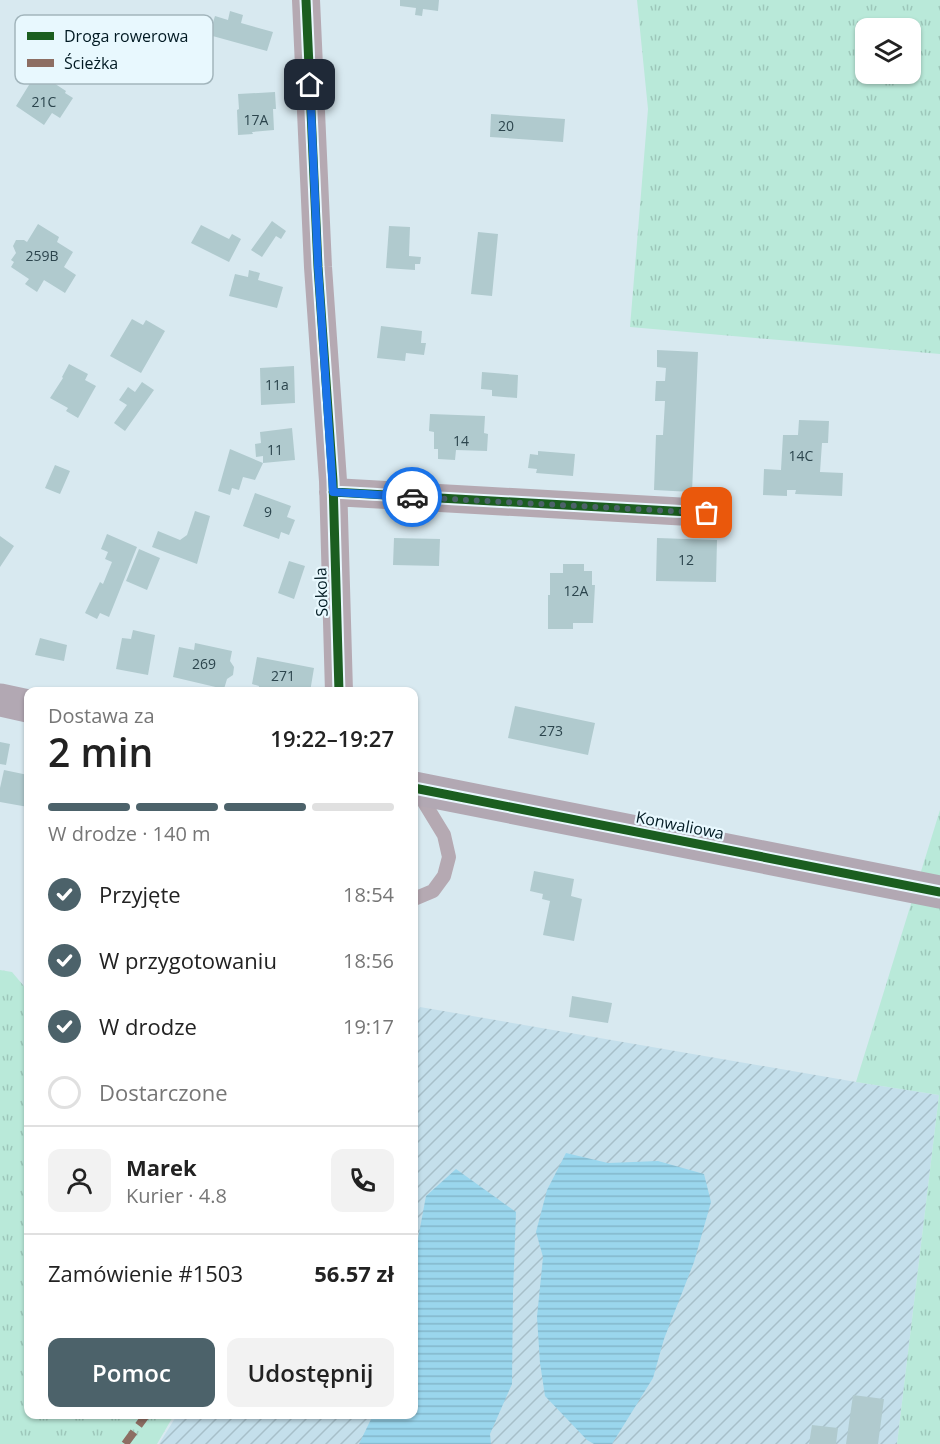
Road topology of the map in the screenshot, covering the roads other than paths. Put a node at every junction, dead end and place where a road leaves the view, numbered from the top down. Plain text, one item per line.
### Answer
1 (306, 0) edge
2 (333, 492) junction
3 (707, 513) dead end
4 (339, 687) edge
5 (0, 700) edge
6 (24, 705) edge
7 (418, 789) edge
8 (418, 793) edge
9 (940, 892) edge
10 (418, 897) edge

1 - 2 street, Sokola
2 - 3 street
2 - 4 street, Sokola
5 - 6 street
7 - 9 street, Konwaliowa
8 - 10 lane

